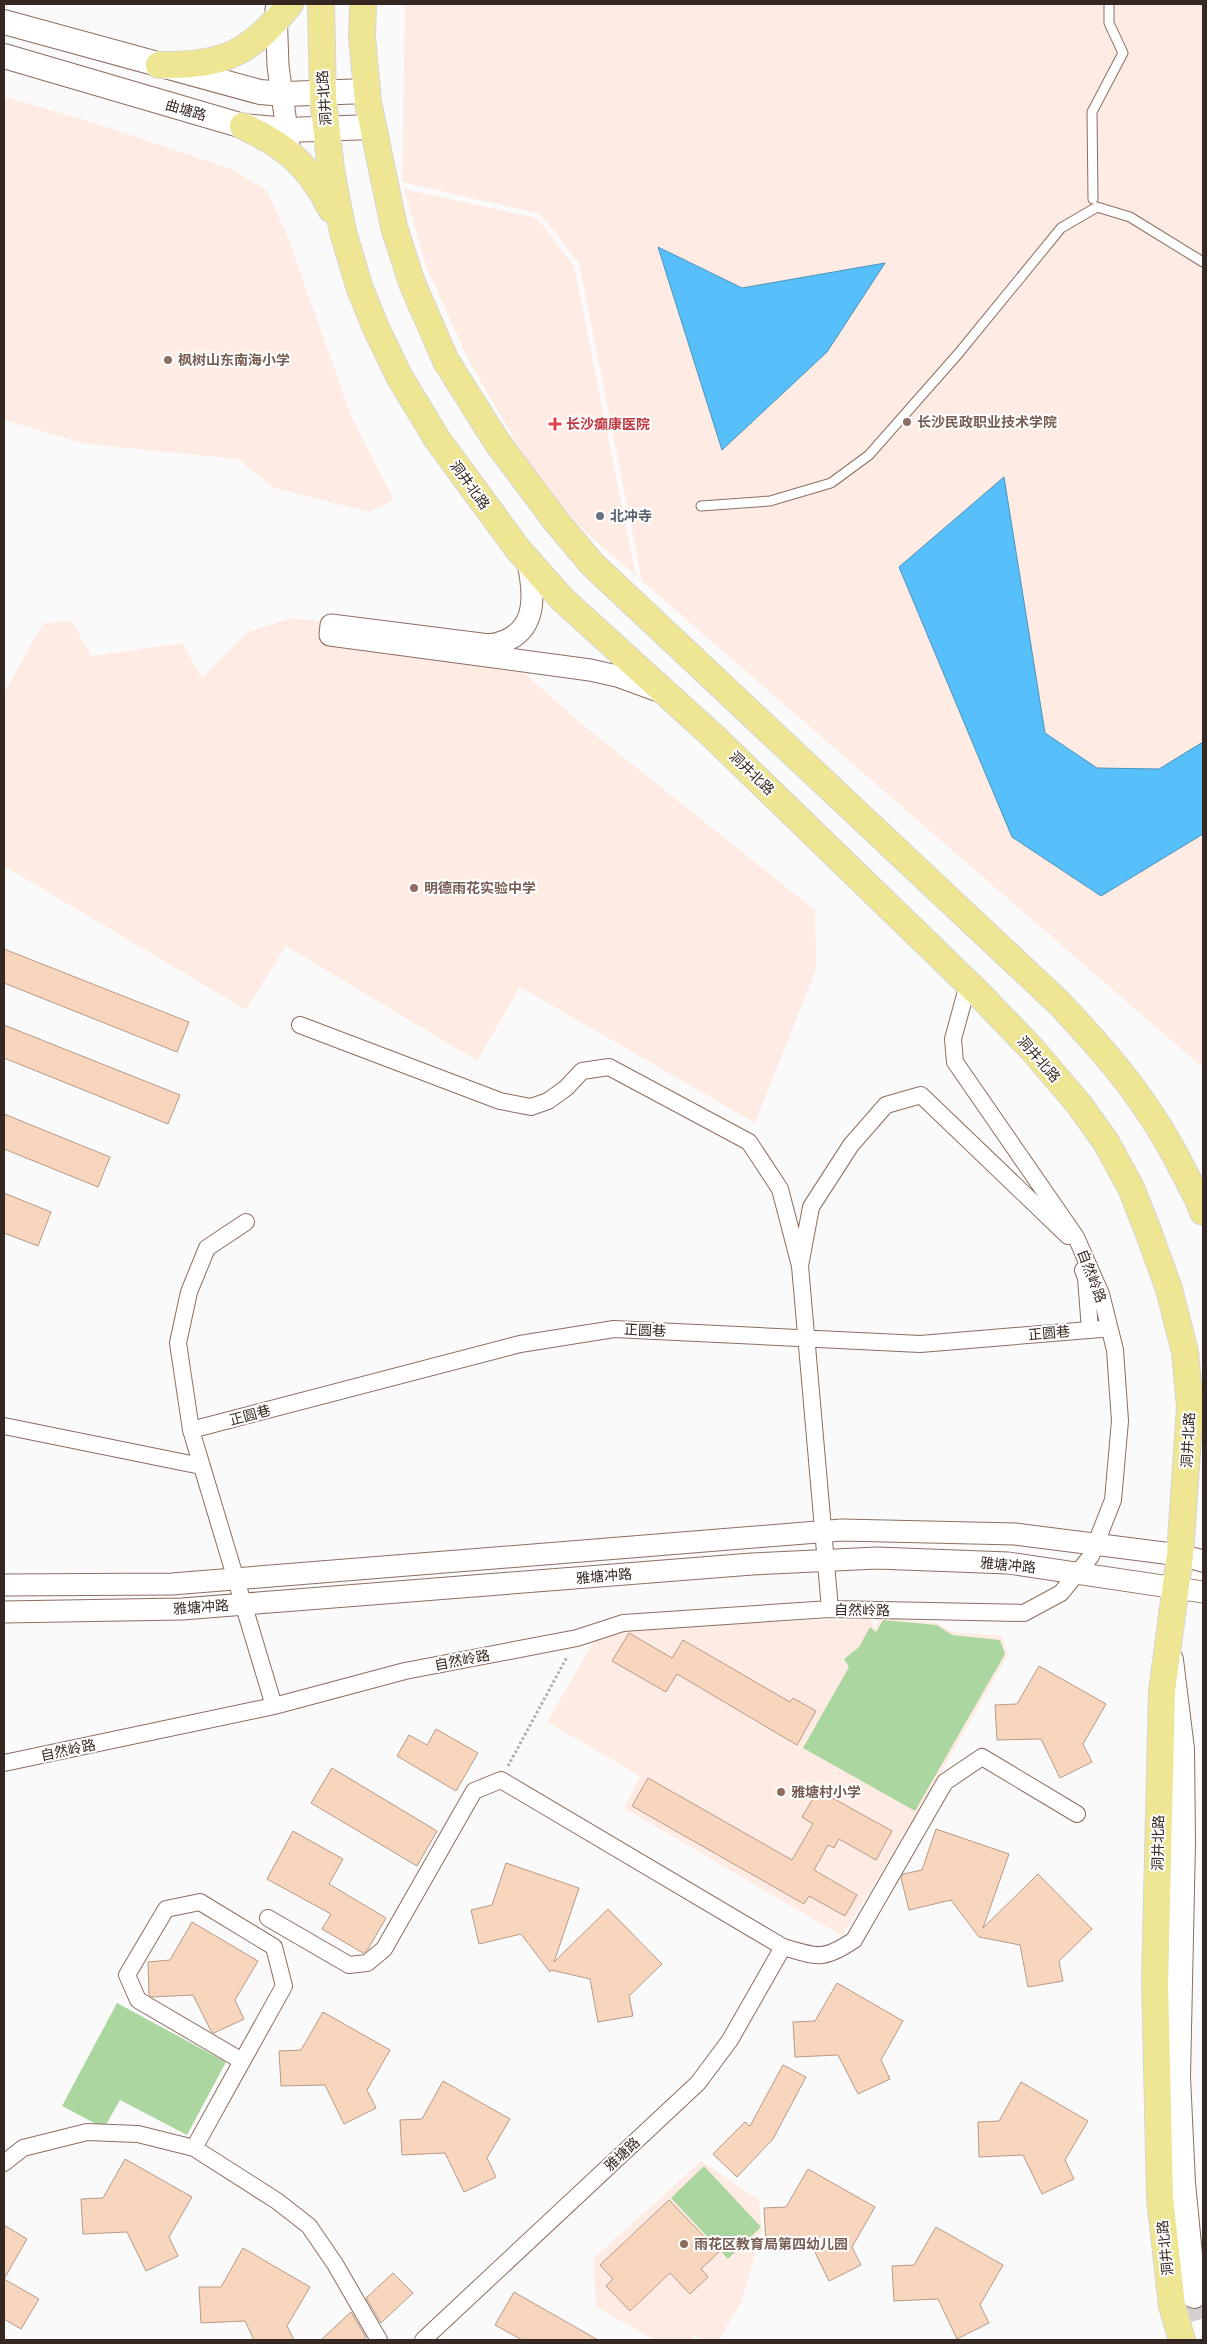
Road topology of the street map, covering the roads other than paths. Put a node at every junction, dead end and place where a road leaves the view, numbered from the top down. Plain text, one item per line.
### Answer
1 (321, 4) edge
2 (363, 4) edge
3 (1110, 4) edge
4 (280, 9) edge
5 (4, 22) edge
6 (4, 56) edge
7 (159, 66) junction
8 (367, 91) junction
9 (323, 92) junction
10 (282, 94) junction
11 (243, 126) joint
12 (373, 127) junction
13 (326, 129) junction
14 (288, 141) junction
15 (1093, 199) dead end
16 (343, 232) junction
17 (1203, 262) edge
18 (701, 506) dead end
19 (527, 559) junction
20 (678, 702) junction
21 (968, 984) junction
22 (300, 1025) dead end
23 (1203, 1212) edge
24 (246, 1222) dead end
25 (800, 1266) junction
26 (1110, 1328) junction
27 (1090, 1330) junction
28 (806, 1337) junction
29 (4, 1426) edge
30 (191, 1430) junction
31 (201, 1466) junction
32 (823, 1532) junction
33 (1096, 1545) junction
34 (1192, 1558) edge
35 (825, 1560) junction
36 (1078, 1573) junction
37 (235, 1578) junction
38 (4, 1585) edge
39 (1176, 1587) junction
40 (1203, 1592) edge
41 (243, 1604) junction
42 (830, 1609) junction
43 (4, 1612) edge
44 (1169, 1640) junction
45 (274, 1706) junction
46 (4, 1763) edge
47 (1078, 1814) dead end
48 (268, 1918) dead end
49 (783, 1947) junction
50 (242, 2061) junction
51 (194, 2148) junction
52 (4, 2163) edge
53 (1194, 2296) tunnel mouth
54 (431, 2338) edge
55 (379, 2340) edge
56 (1182, 2340) edge

1 - 9 main road, 洞井北路
2 - 8 main road
3 - 15 lane
4 - 7 main road
4 - 10 street
5 - 7 main road
6 - 11 main road, 曲塘路
7 - 10 main road
8 - 9 main road
8 - 12 main road
9 - 10 main road
9 - 13 main road, 洞井北路
10 - 14 street
11 - 14 main road
12 - 13 main road
12 - 23 main road
13 - 14 main road
13 - 16 main road, 洞井北路
14 - 16 main road
16 - 19 main road, 洞井北路
17 - 18 lane
19 - 20 main road, 洞井北路
19 - 20 street
20 - 21 main road, 洞井北路
21 - 26 street, 自然岭路
21 - 34 main road, 洞井北路
22 - 25 street
24 - 30 street
25 - 27 street
25 - 28 street
26 - 27 street, 正圆巷
26 - 33 street, 自然岭路
27 - 28 street, 正圆巷
28 - 30 street, 正圆巷
28 - 32 street
29 - 31 street
30 - 31 street
31 - 37 street
32 - 33 street, 雅塘冲路
32 - 35 street
32 - 37 street, 雅塘冲路
33 - 34 street, 雅塘冲路
33 - 36 street, 自然岭路
34 - 39 main road, 洞井北路
35 - 36 street, 雅塘冲路
35 - 41 street, 雅塘冲路
35 - 42 street
36 - 39 street, 雅塘冲路
36 - 42 street, 自然岭路
37 - 38 street, 雅塘冲路
37 - 41 street
39 - 40 street, 雅塘冲路
39 - 44 main road, 洞井北路
41 - 43 street, 雅塘冲路
41 - 45 street
42 - 45 street, 自然岭路
44 - 53 main road
44 - 56 main road, 洞井北路
45 - 46 street, 自然岭路
47 - 49 street
48 - 49 street
49 - 54 street, 雅塘路
50 - 50 street
50 - 51 street
51 - 52 street
51 - 55 street

